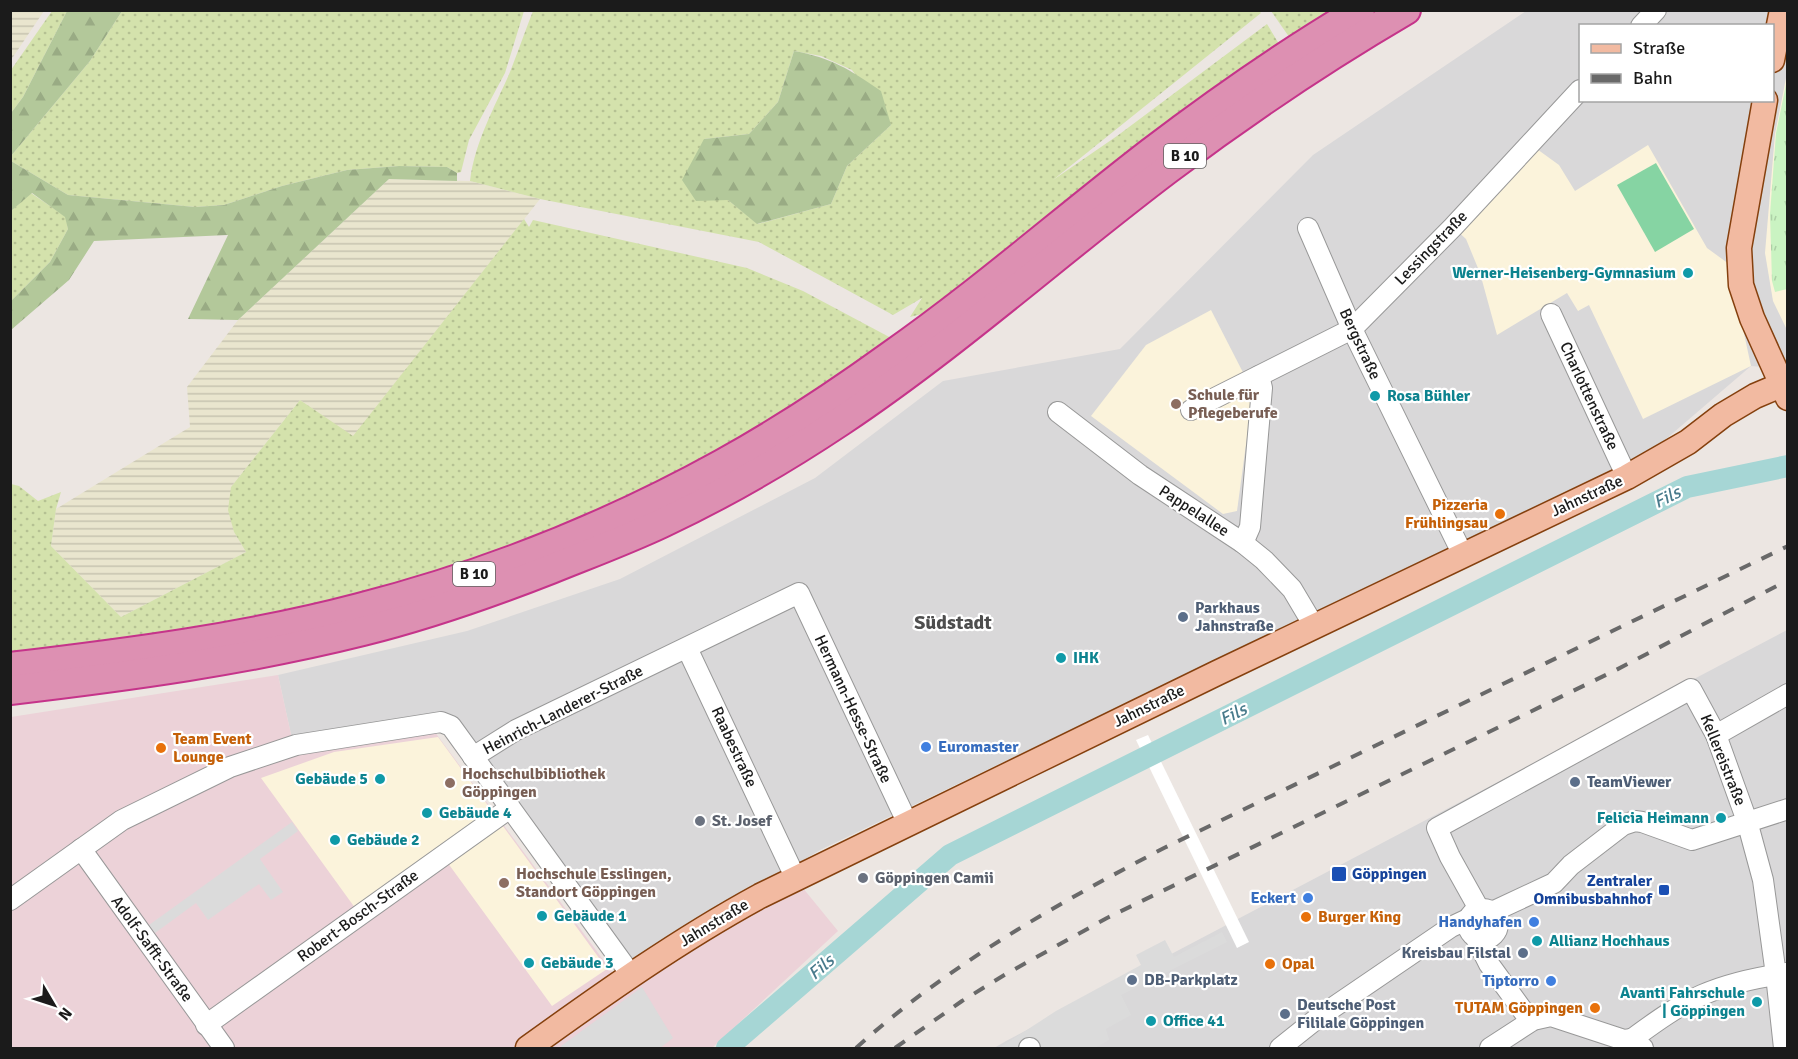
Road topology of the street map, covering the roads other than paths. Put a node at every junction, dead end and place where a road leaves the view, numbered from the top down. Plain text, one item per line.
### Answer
1 (1360, 10) edge
2 (1406, 10) edge
3 (1656, 10) edge
4 (1782, 10) edge
5 (1643, 24) edge
6 (1774, 54) edge
7 (1579, 92) edge
8 (1765, 102) edge
9 (1308, 228) dead end
10 (1551, 314) dead end
11 (1352, 329) junction
12 (904, 362) junction
13 (1259, 376) junction
14 (1785, 389) edge
15 (1191, 410) dead end
16 (1058, 412) dead end
17 (1627, 477) junction
18 (1243, 543) junction
19 (1463, 555) junction
20 (799, 593) joint
21 (1314, 626) junction
22 (687, 648) junction
23 (10, 667) edge
24 (10, 690) edge
25 (1788, 694) edge
26 (1716, 735) junction
27 (473, 757) junction
28 (510, 808) junction
29 (1788, 809) edge
30 (1747, 821) junction
31 (908, 824) junction
32 (81, 849) junction
33 (796, 879) junction
34 (10, 900) edge
35 (1480, 913) junction
36 (1484, 938) junction
37 (1782, 974) edge
38 (632, 976) junction
39 (1533, 1020) junction
40 (206, 1024) junction
41 (1638, 1044) edge
42 (224, 1048) edge
43 (528, 1048) edge
44 (1280, 1048) edge
45 (1491, 1048) edge
46 (1784, 1048) edge

1 - 12 highway, B 10
2 - 12 highway, B 10
3 - 5 street
4 - 6 main road
7 - 11 street, Lessingstraße
8 - 14 main road
9 - 11 street, Bergstraße
10 - 17 street, Charlottenstraße
11 - 13 street, Lessingstraße
11 - 19 street, Bergstraße
12 - 23 highway, B 10
12 - 24 highway, B 10
13 - 15 street, Lessingstraße
13 - 18 street
14 - 17 main road, Jahnstraße
16 - 18 street, Pappelallee
17 - 19 main road, Jahnstraße
18 - 21 street, Pappelallee
19 - 21 main road, Jahnstraße
20 - 22 street, Heinrich-Landerer-Straße
20 - 31 street, Hermann-Hesse-Straße
21 - 31 main road, Jahnstraße
22 - 27 street, Heinrich-Landerer-Straße
22 - 33 street, Raabestraße
25 - 26 street
26 - 30 street, Kellereistraße
26 - 35 street, Kellereistraße
27 - 28 street
27 - 32 street, Heinrich-Landerer-Straße
28 - 38 street
28 - 40 street, Robert-Bosch-Straße
29 - 30 street
30 - 35 street
30 - 37 street, Kellereistraße
31 - 33 main road, Jahnstraße
32 - 34 street, Heinrich-Landerer-Straße
32 - 40 street, Adolf-Safft-Straße
33 - 38 main road, Jahnstraße
35 - 36 street
35 - 36 street
35 - 44 street
36 - 39 street
37 - 41 street
37 - 46 street, Kellereistraße
38 - 43 main road, Jahnstraße
39 - 41 street
39 - 45 street
40 - 42 street, Adolf-Safft-Straße

